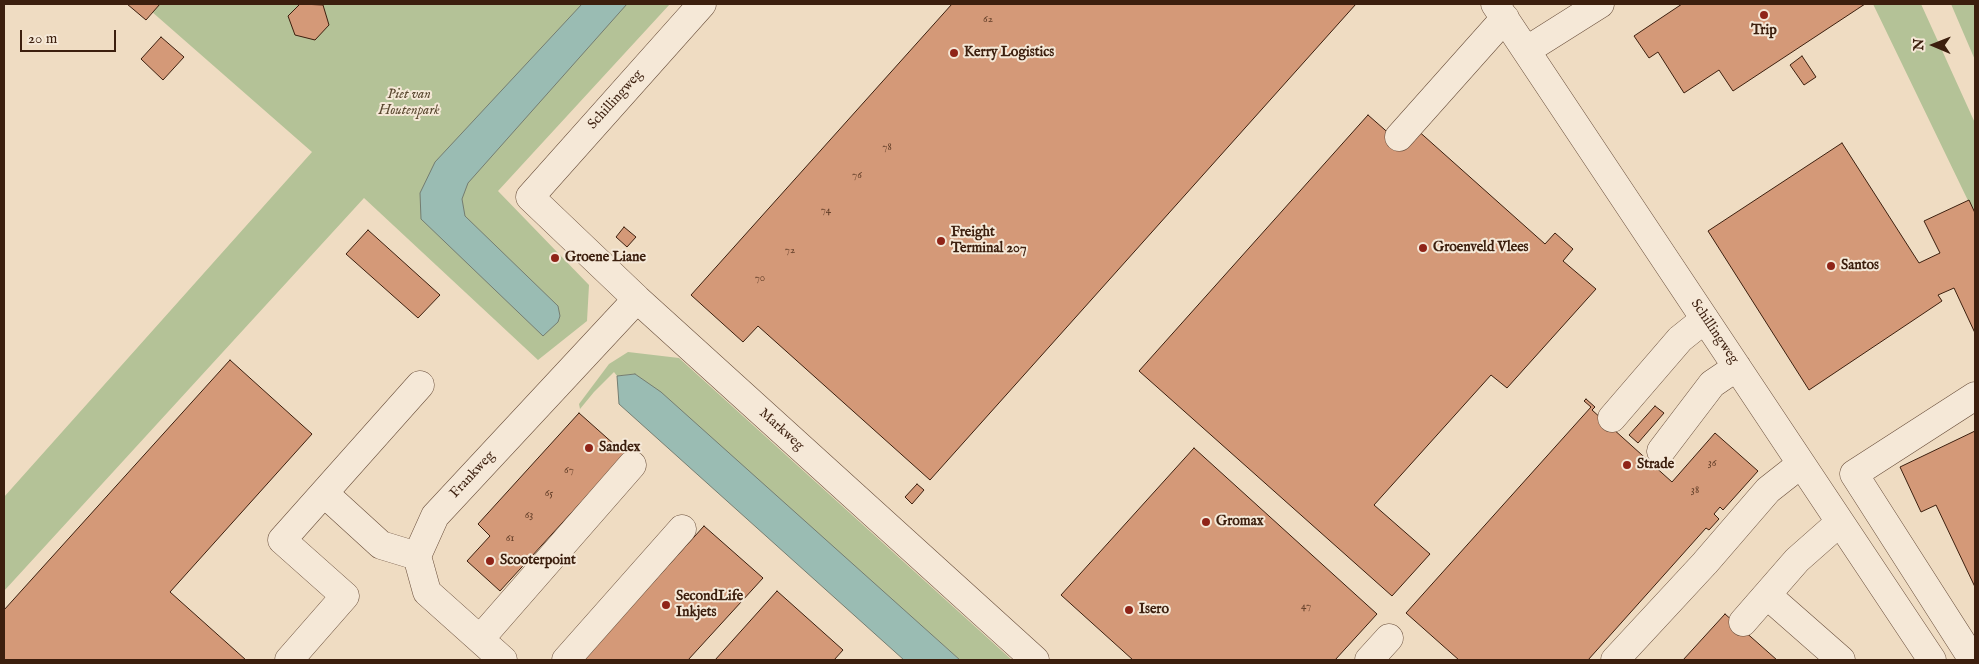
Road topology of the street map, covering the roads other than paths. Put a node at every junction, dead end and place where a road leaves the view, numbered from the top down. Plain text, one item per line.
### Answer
1 (702, 4) edge
2 (1600, 4) edge
3 (1500, 11) edge
4 (1527, 50) junction
5 (1399, 137) dead end
6 (530, 197) joint
7 (637, 299) junction
8 (1705, 319) junction
9 (1737, 367) junction
10 (420, 385) dead end
11 (1975, 396) edge
12 (1612, 418) dead end
13 (1661, 450) dead end
14 (1801, 464) junction
15 (632, 465) dead end
16 (324, 493) junction
17 (1840, 522) junction
18 (682, 529) dead end
19 (417, 556) junction
20 (1917, 573) junction
21 (1766, 595) junction
22 (1888, 595) junction
23 (1743, 622) dead end
24 (1389, 638) dead end
25 (480, 640) junction
26 (289, 660) edge
27 (503, 660) edge
28 (566, 660) edge
29 (1035, 660) edge
30 (1369, 660) edge
31 (1616, 660) edge
32 (1841, 660) edge
33 (1932, 660) edge
34 (1973, 660) edge

1 - 6 street, Schillingweg
2 - 4 street
3 - 4 street, Schillingweg
3 - 5 street
4 - 8 street, Schillingweg
6 - 7 street, Markweg
7 - 19 street, Frankweg
7 - 29 street, Markweg
8 - 9 street, Schillingweg
8 - 12 street
9 - 13 street
9 - 14 street, Schillingweg
10 - 16 street
11 - 20 street
14 - 17 street, Schillingweg
14 - 31 street
15 - 25 street
16 - 19 street
16 - 26 street
17 - 21 street
17 - 22 street, Schillingweg
18 - 28 street
19 - 25 street
20 - 22 street
20 - 34 street
21 - 23 street
21 - 32 street
22 - 33 street, Schillingweg
24 - 30 street
25 - 27 street

